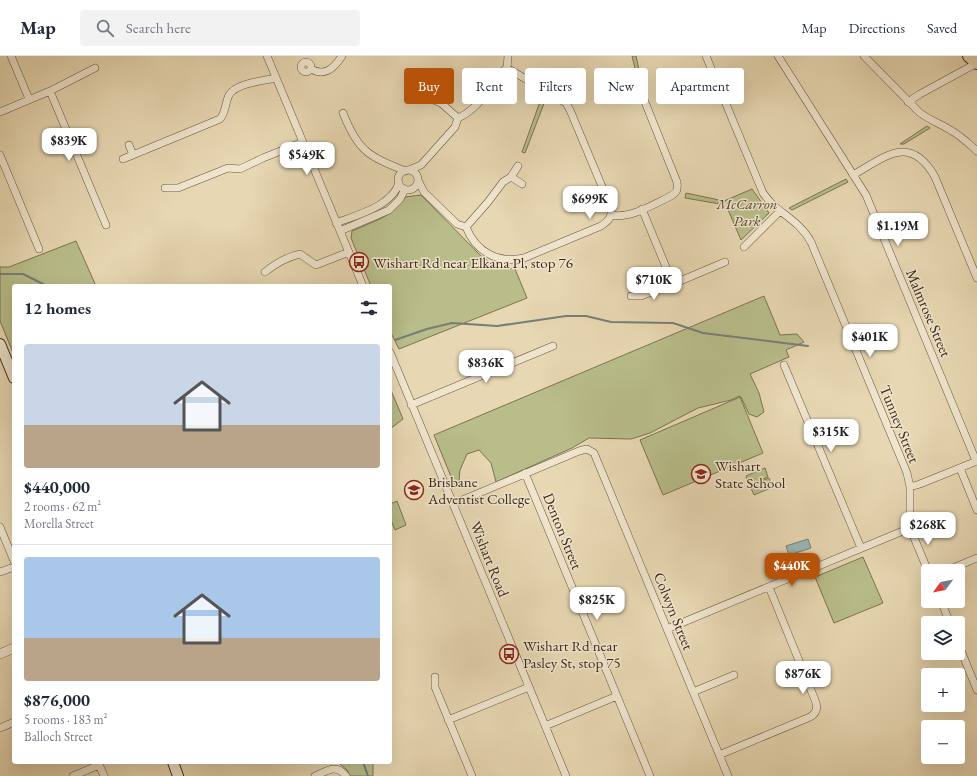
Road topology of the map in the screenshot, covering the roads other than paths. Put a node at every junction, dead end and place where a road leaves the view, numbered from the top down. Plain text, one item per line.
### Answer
1 (11, 56) edge
2 (267, 56) edge
3 (342, 56) edge
4 (508, 56) edge
5 (706, 56) edge
6 (778, 56) edge
7 (864, 56) edge
8 (969, 56) edge
9 (303, 59) edge
10 (977, 63) edge
11 (95, 68) dead end
12 (508, 68) edge
13 (517, 73) edge
14 (276, 78) junction
15 (50, 91) junction
16 (29, 99) junction
17 (908, 102) junction
18 (441, 104) edge
19 (477, 104) edge
20 (646, 104) edge
21 (0, 112) edge
22 (343, 113) dead end
23 (458, 118) junction
24 (303, 142) junction
25 (129, 145) dead end
26 (977, 151) edge
27 (0, 155) edge
28 (133, 155) junction
29 (123, 159) dead end
30 (421, 165) junction
31 (393, 166) junction
32 (518, 166) dead end
33 (407, 170) junction
34 (853, 175) junction
35 (511, 177) junction
36 (417, 178) junction
37 (399, 180) junction
38 (522, 184) dead end
39 (165, 188) dead end
40 (409, 189) junction
41 (424, 192) junction
42 (642, 209) junction
43 (780, 211) junction
44 (612, 215) junction
45 (336, 223) junction
46 (106, 225) dead end
47 (466, 227) junction
48 (340, 231) junction
49 (744, 247) dead end
50 (39, 249) dead end
51 (349, 252) junction
52 (724, 262) dead end
53 (265, 272) dead end
54 (977, 278) edge
55 (362, 284) edge
56 (673, 284) junction
57 (631, 296) dead end
58 (0, 344) edge
59 (553, 346) dead end
60 (392, 357) edge
61 (784, 365) dead end
62 (12, 373) edge
63 (412, 405) junction
64 (977, 461) edge
65 (960, 468) junction
66 (525, 473) junction
67 (910, 486) junction
68 (453, 504) junction
69 (977, 510) edge
70 (0, 527) edge
71 (910, 528) junction
72 (861, 548) junction
73 (12, 556) edge
74 (977, 558) edge
75 (925, 564) edge
76 (963, 564) edge
77 (12, 567) edge
78 (0, 572) edge
79 (768, 587) junction
80 (667, 629) junction
81 (12, 649) edge
82 (0, 654) edge
83 (965, 660) edge
84 (734, 675) dead end
85 (435, 677) dead end
86 (528, 687) junction
87 (977, 690) edge
88 (693, 692) junction
89 (617, 696) junction
90 (448, 720) junction
91 (12, 723) edge
92 (545, 726) junction
93 (0, 728) edge
94 (719, 755) junction
95 (98, 764) edge
96 (174, 764) edge
97 (73, 776) edge
98 (104, 776) edge
99 (178, 776) edge
100 (315, 776) edge
101 (346, 776) edge
102 (472, 776) edge
103 (566, 776) edge
104 (650, 776) edge
105 (728, 776) edge

1 - 16 street
2 - 14 street
3 - 9 street
4 - 12 street
5 - 43 street, Tunney Street
6 - 34 street, Malmrose Street
7 - 17 street
8 - 10 highway
10 - 17 street
11 - 15 street
13 - 44 street
14 - 24 street
14 - 28 street
15 - 16 street
15 - 46 street
16 - 21 street
17 - 26 street
18 - 23 street
19 - 23 street
20 - 42 street
22 - 31 street
23 - 30 street
24 - 39 street
24 - 45 street
25 - 28 street
27 - 50 street
28 - 29 street
30 - 33 street
30 - 36 street
31 - 33 street
31 - 37 street
32 - 35 street
33 - 36 street
33 - 37 street
34 - 54 street
34 - 64 street, Malmrose Street
35 - 38 street
35 - 47 street
36 - 40 street
36 - 41 street
37 - 40 street
37 - 45 street
40 - 41 street
40 - 48 street
41 - 47 street
42 - 44 street
42 - 56 street
43 - 49 street
43 - 67 street, Tunney Street
44 - 47 street
45 - 48 street
48 - 51 street
51 - 53 street
51 - 55 street
52 - 56 street
56 - 57 street
58 - 62 main road
59 - 63 street
60 - 63 street, Wishart Road
61 - 72 street
63 - 68 street, Wishart Road
64 - 65 street
65 - 67 street
65 - 69 street
66 - 68 street
66 - 80 street, Colwyn Street
66 - 89 street, Denton Street
67 - 71 street, Tunney Street
68 - 86 street, Wishart Road
70 - 73 street
71 - 72 street
71 - 75 street
72 - 79 street
74 - 76 street
77 - 78 street
79 - 80 street
79 - 94 street
80 - 88 street, Colwyn Street
81 - 82 street
83 - 87 street
84 - 88 street
85 - 90 street
86 - 90 street
86 - 92 street, Wishart Road
88 - 94 street, Colwyn Street
89 - 92 street
89 - 104 street, Denton Street
90 - 102 street
91 - 93 street
92 - 103 street, Wishart Road
94 - 105 street, Colwyn Street
95 - 97 street
95 - 98 street
96 - 99 main road
100 - 101 street

